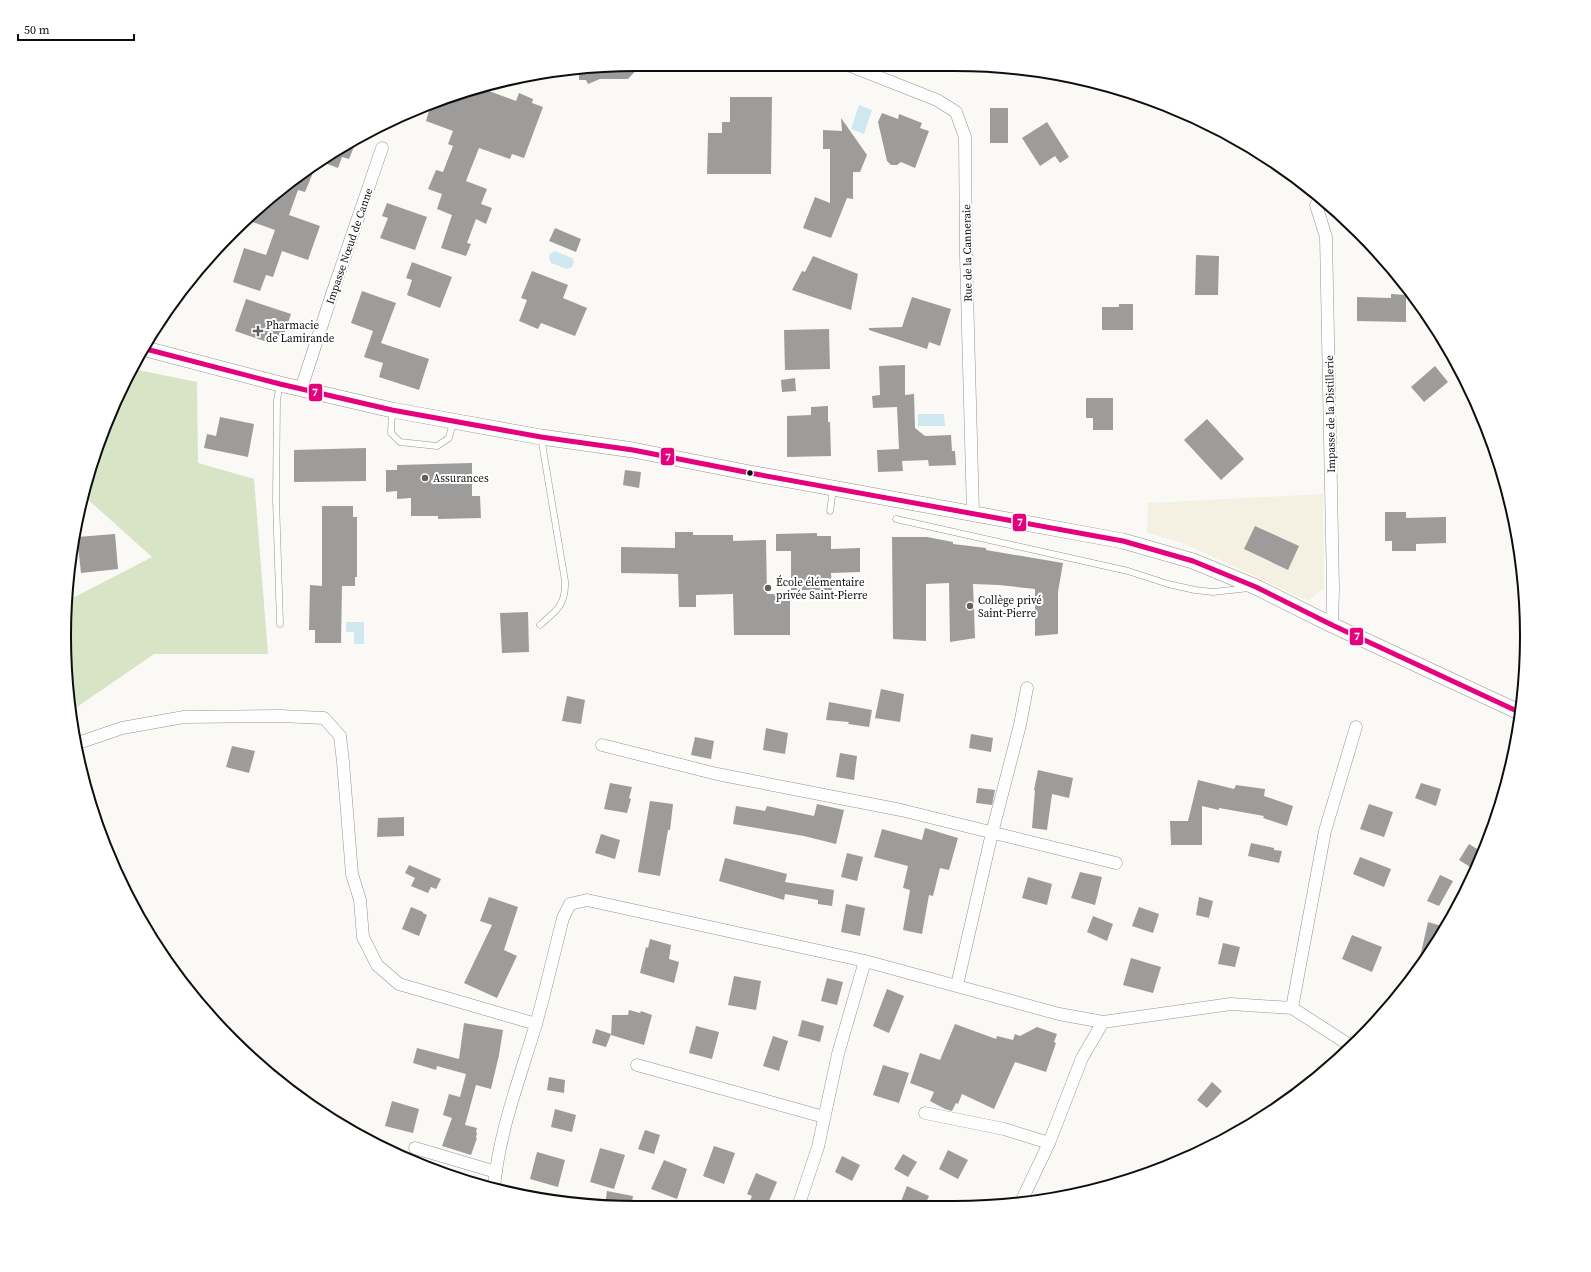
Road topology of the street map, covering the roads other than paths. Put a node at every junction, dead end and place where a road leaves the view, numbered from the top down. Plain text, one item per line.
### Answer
1 (874, 71) edge
2 (382, 148) dead end
3 (1316, 205) dead end
4 (149, 350) edge
5 (280, 384) junction
6 (301, 389) junction
7 (392, 410) junction
8 (453, 421) junction
9 (541, 437) junction
10 (834, 488) junction
11 (830, 512) dead end
12 (973, 513) junction
13 (896, 519) dead end
14 (1256, 587) junction
15 (280, 624) dead end
16 (540, 625) dead end
17 (1332, 625) junction
18 (1027, 688) dead end
19 (1515, 710) edge
20 (1356, 727) dead end
21 (81, 742) edge
22 (602, 745) dead end
23 (992, 833) junction
24 (1116, 863) dead end
25 (865, 962) junction
26 (957, 986) junction
27 (1292, 1008) junction
28 (1103, 1022) junction
29 (536, 1024) junction
30 (1347, 1043) edge
31 (637, 1065) dead end
32 (925, 1113) dead end
33 (824, 1117) junction
34 (1049, 1143) junction
35 (415, 1148) dead end
36 (496, 1172) junction
37 (495, 1183) edge
38 (1024, 1197) edge
39 (800, 1201) edge

1 - 12 street, Rue de la Canneraie
2 - 6 street, Impasse Nœud de Canne
3 - 17 street, Impasse de la Distillerie
4 - 5 street
5 - 6 street
5 - 15 lane
6 - 7 street
7 - 8 street
7 - 8 lane
8 - 9 street
9 - 10 street
9 - 16 lane
10 - 11 lane
10 - 12 street
12 - 14 street
13 - 14 lane
14 - 17 street
17 - 19 street
18 - 23 street
20 - 27 street
21 - 29 street
22 - 23 street
23 - 24 street
23 - 26 street
25 - 26 street
25 - 29 street
25 - 33 street
26 - 28 street
27 - 28 street
27 - 30 street
28 - 34 street
29 - 36 street
31 - 33 street
32 - 34 street
33 - 39 street
34 - 38 street
35 - 36 street
36 - 37 street

